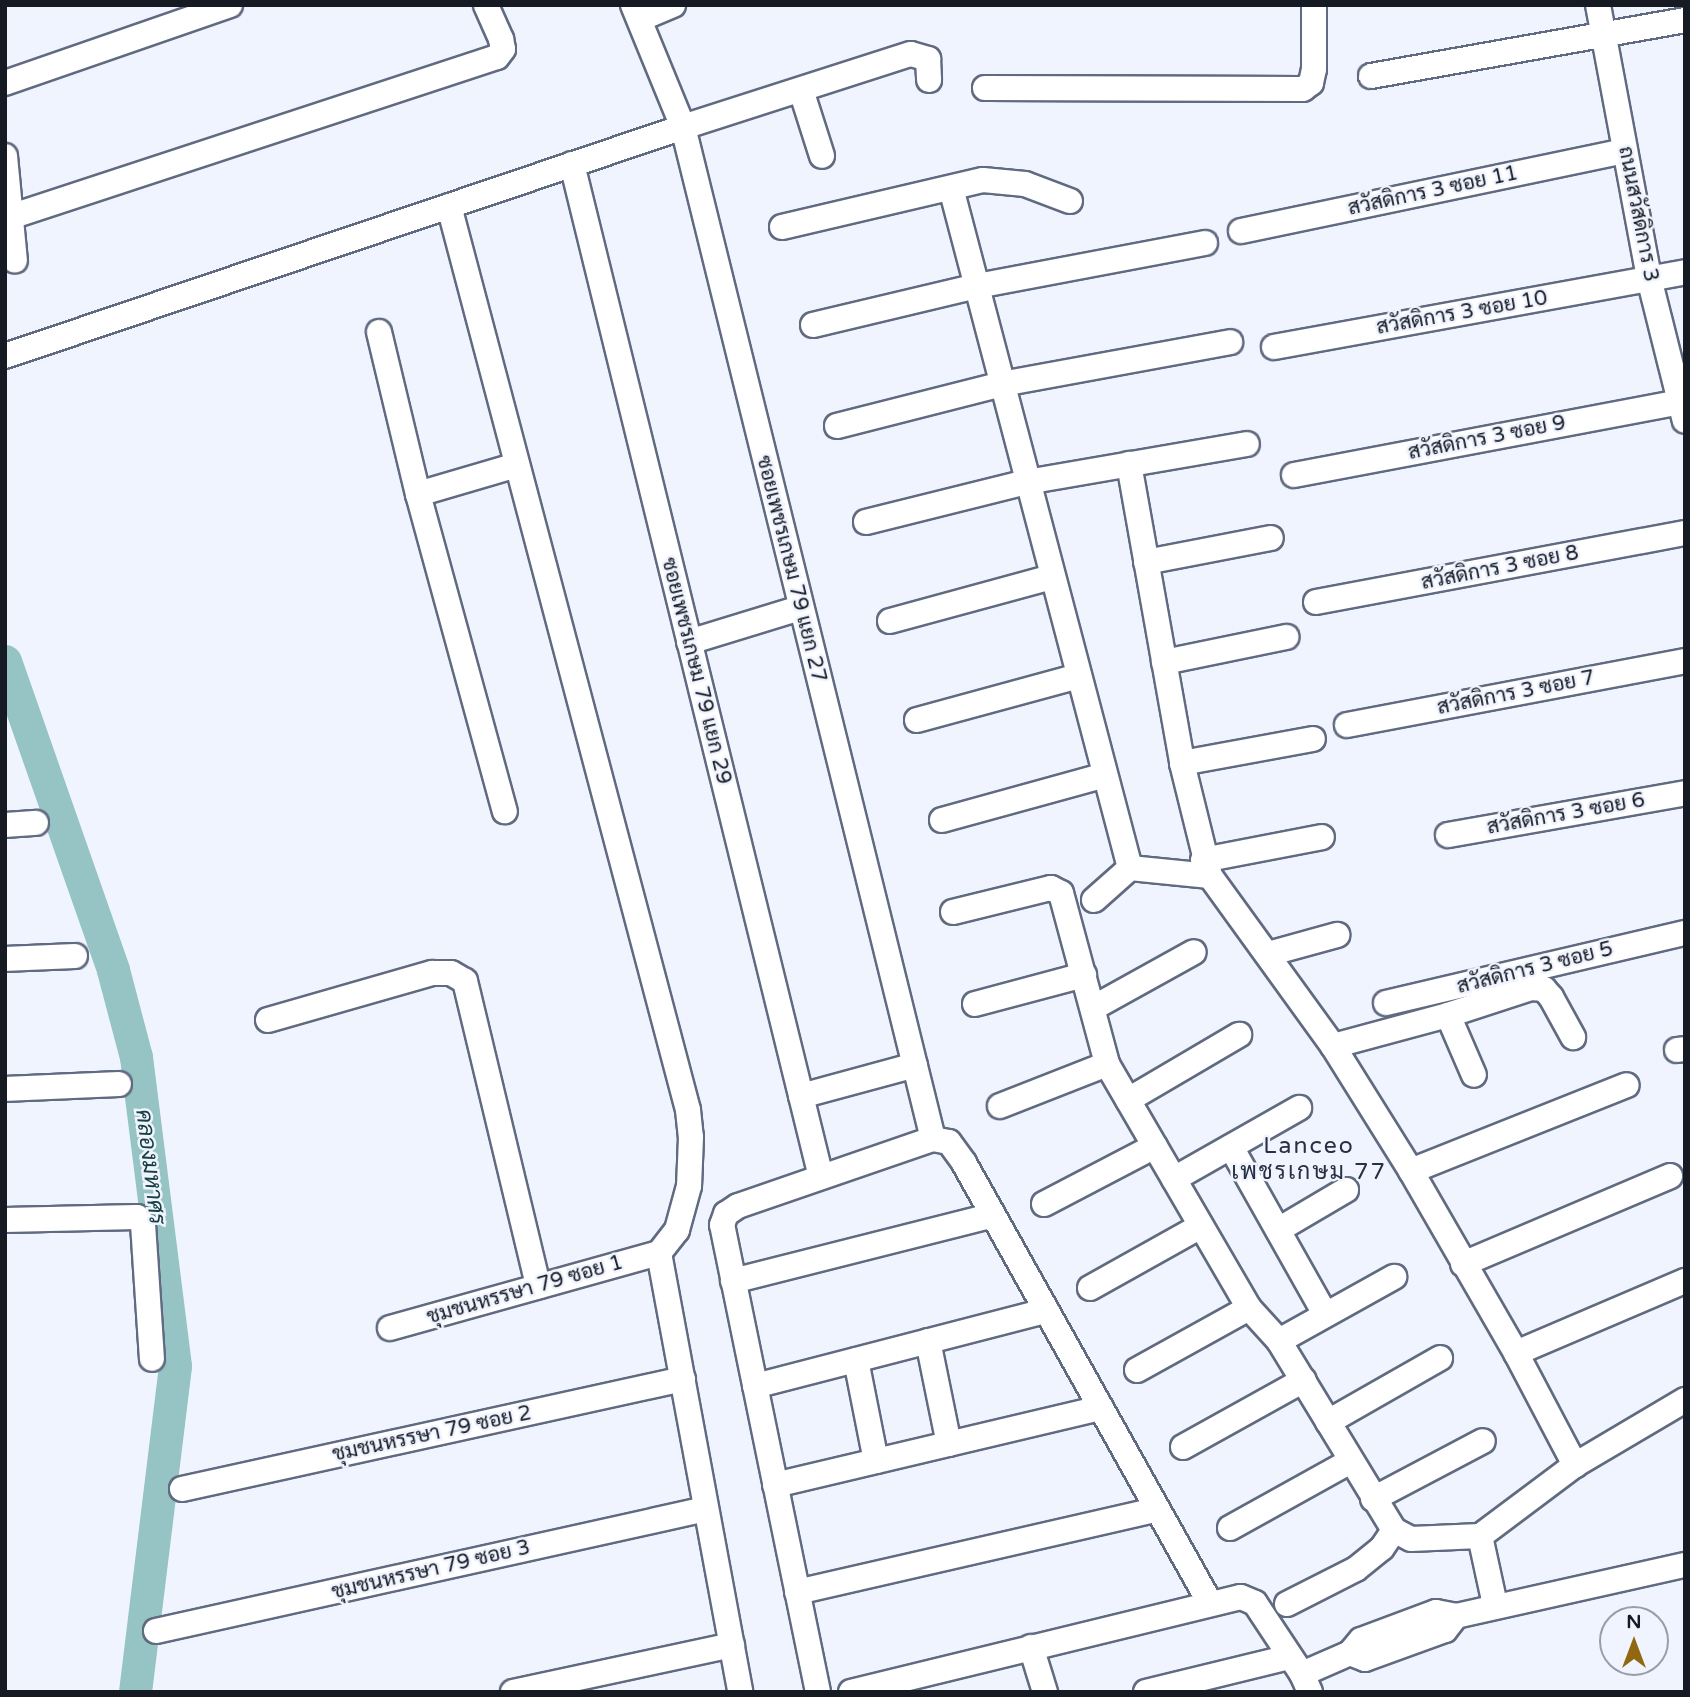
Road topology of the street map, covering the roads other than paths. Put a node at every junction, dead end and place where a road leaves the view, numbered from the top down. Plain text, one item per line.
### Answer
1 (230, 5) edge
2 (486, 5) edge
3 (673, 5) edge
4 (1314, 5) edge
5 (1598, 5) edge
6 (636, 12) edge
7 (1685, 20) edge
8 (1602, 33) junction
9 (1371, 76) dead end
10 (929, 80) dead end
11 (5, 83) edge
12 (985, 88) dead end
13 (801, 90) junction
14 (683, 127) junction
15 (1625, 152) junction
16 (5, 156) edge
17 (822, 156) dead end
18 (572, 164) junction
19 (951, 188) junction
20 (1070, 201) dead end
21 (449, 206) junction
22 (13, 216) junction
23 (782, 227) dead end
24 (1241, 231) dead end
25 (1205, 243) dead end
26 (15, 261) dead end
27 (1685, 272) edge
28 (1649, 278) junction
29 (977, 286) junction
30 (813, 325) dead end
31 (379, 332) dead end
32 (1230, 342) dead end
33 (1274, 347) dead end
34 (5, 356) edge
35 (1002, 384) junction
36 (1683, 412) edge
37 (837, 426) dead end
38 (1248, 444) dead end
39 (1129, 464) junction
40 (517, 465) junction
41 (1294, 475) dead end
42 (1027, 482) junction
43 (418, 495) junction
44 (866, 522) dead end
45 (1685, 533) edge
46 (1271, 538) dead end
47 (1146, 562) junction
48 (1052, 577) junction
49 (1316, 602) dead end
50 (800, 608) junction
51 (890, 621) dead end
52 (1286, 637) dead end
53 (689, 642) junction
54 (1685, 661) edge
55 (1164, 662) junction
56 (1079, 676) junction
57 (917, 720) dead end
58 (1348, 725) dead end
59 (1313, 739) dead end
60 (1182, 763) junction
61 (1105, 775) junction
62 (1685, 793) edge
63 (505, 811) dead end
64 (942, 820) dead end
65 (36, 823) dead end
66 (5, 825) edge
67 (1447, 835) dead end
68 (1322, 837) dead end
69 (1130, 868) junction
70 (1207, 868) junction
71 (1094, 900) dead end
72 (953, 912) dead end
73 (1685, 933) edge
74 (1337, 935) dead end
75 (1194, 952) dead end
76 (1268, 954) junction
77 (75, 956) dead end
78 (5, 959) edge
79 (1084, 975) junction
80 (1386, 1003) dead end
81 (975, 1004) dead end
82 (1093, 1008) junction
83 (1447, 1015) junction
84 (268, 1020) dead end
85 (1239, 1035) dead end
86 (1573, 1037) dead end
87 (1333, 1046) junction
88 (1107, 1064) junction
89 (915, 1065) junction
90 (1474, 1075) dead end
91 (119, 1084) dead end
92 (1627, 1085) dead end
93 (5, 1089) edge
94 (801, 1096) junction
95 (1128, 1100) junction
96 (1000, 1106) dead end
97 (1299, 1108) dead end
98 (933, 1139) junction
99 (1154, 1146) junction
100 (1231, 1147) junction
101 (1411, 1171) junction
102 (821, 1177) junction
103 (1670, 1177) dead end
104 (1174, 1179) junction
105 (1346, 1190) dead end
106 (1044, 1204) dead end
107 (993, 1215) junction
108 (5, 1220) edge
109 (1201, 1226) junction
110 (1278, 1230) junction
111 (659, 1253) junction
112 (1463, 1264) junction
113 (1394, 1277) dead end
114 (733, 1281) junction
115 (1685, 1281) edge
116 (538, 1286) junction
117 (1090, 1288) dead end
118 (1249, 1308) junction
119 (1046, 1311) junction
120 (1325, 1314) junction
121 (390, 1328) dead end
122 (928, 1341) junction
123 (1279, 1341) junction
124 (1516, 1353) junction
125 (1440, 1358) dead end
126 (152, 1359) dead end
127 (856, 1360) junction
128 (1137, 1370) dead end
129 (682, 1378) junction
130 (1304, 1380) junction
131 (755, 1386) junction
132 (1685, 1401) edge
133 (1101, 1408) junction
134 (1328, 1422) junction
135 (1483, 1441) dead end
136 (949, 1444) junction
137 (1183, 1447) dead end
138 (876, 1461) junction
139 (1351, 1461) junction
140 (1575, 1465) junction
141 (775, 1485) junction
142 (182, 1489) dead end
143 (1373, 1499) junction
144 (706, 1508) junction
145 (1158, 1510) junction
146 (1230, 1528) dead end
147 (1394, 1530) junction
148 (1480, 1536) junction
149 (1685, 1565) edge
150 (797, 1592) junction
151 (1210, 1603) junction
152 (1287, 1604) dead end
153 (1495, 1605) junction
154 (156, 1631) dead end
155 (732, 1644) junction
156 (1031, 1647) junction
157 (1301, 1674) edge
158 (513, 1692) edge
159 (740, 1692) edge
160 (818, 1692) edge
161 (851, 1692) edge
162 (1045, 1692) edge
163 (1146, 1692) edge

1 - 11 street
2 - 22 street
3 - 6 street
4 - 12 street
5 - 8 street, ถนนสวัสดิการ 3
6 - 14 street, ซอยเพชรเกษม 79 แยก 27
7 - 8 street
8 - 9 street
8 - 15 street, ถนนสวัสดิการ 3
10 - 13 street
13 - 14 street
13 - 17 street
14 - 18 street
14 - 50 street, ซอยเพชรเกษม 79 แยก 27
15 - 24 street, สวัสดิการ 3 ซอย 11
15 - 28 street, ถนนสวัสดิการ 3
16 - 22 street
18 - 21 street
18 - 53 street, ซอยเพชรเกษม 79 แยก 29
19 - 20 street
19 - 23 street
19 - 29 street
21 - 34 street
21 - 40 street
22 - 26 street
25 - 29 street
27 - 28 street, สวัสดิการ 3 ซอย 10
28 - 33 street, สวัสดิการ 3 ซอย 10
28 - 36 street, ถนนสวัสดิการ 3
29 - 30 street
29 - 35 street
31 - 43 street
32 - 35 street
35 - 37 street
35 - 42 street
36 - 41 street, สวัสดิการ 3 ซอย 9
38 - 39 street
39 - 42 street
39 - 47 street
40 - 43 street
40 - 111 street
42 - 44 street
42 - 48 street
43 - 63 street
45 - 49 street, สวัสดิการ 3 ซอย 8
46 - 47 street
47 - 55 street
48 - 51 street
48 - 56 street
50 - 53 street
50 - 89 street, ซอยเพชรเกษม 79 แยก 27
52 - 55 street
53 - 94 street, ซอยเพชรเกษม 79 แยก 29
54 - 58 street, สวัสดิการ 3 ซอย 7
55 - 60 street
56 - 57 street
56 - 61 street
59 - 60 street
60 - 70 street
61 - 64 street
61 - 69 street
62 - 67 street, สวัสดิการ 3 ซอย 6
65 - 66 street
68 - 70 street
69 - 70 street
69 - 71 street
70 - 76 street
72 - 79 street
73 - 80 street, สวัสดิการ 3 ซอย 5
74 - 76 street
75 - 82 street
76 - 87 street
77 - 78 street
79 - 81 street
79 - 82 street
82 - 88 street
83 - 86 street
83 - 87 street
83 - 90 street
84 - 116 street
85 - 95 street
87 - 101 street
88 - 95 street
88 - 96 street
89 - 94 street
89 - 98 street, ซอยเพชรเกษม 79 แยก 27
91 - 93 street
92 - 101 street
94 - 102 street, ซอยเพชรเกษม 79 แยก 29
95 - 99 street
97 - 100 street
98 - 102 street
98 - 107 street
99 - 104 street
99 - 106 street
100 - 104 street
100 - 110 street
101 - 112 street
102 - 114 street
103 - 112 street
104 - 109 street
105 - 110 street
107 - 114 street
107 - 119 street
108 - 126 street
109 - 117 street
109 - 118 street
110 - 120 street
111 - 116 street, ชุมชนหรรษา 79 ซอย 1
111 - 129 street
112 - 124 street
113 - 120 street
114 - 131 street
115 - 124 street
116 - 121 street, ชุมชนหรรษา 79 ซอย 1
118 - 123 street
118 - 128 street
119 - 122 street
119 - 133 street
120 - 123 street
122 - 127 street
122 - 136 street
123 - 130 street
124 - 140 street
125 - 134 street
127 - 131 street
127 - 138 street
129 - 142 street, ชุมชนหรรษา 79 ซอย 2
129 - 144 street
130 - 134 street
130 - 137 street
131 - 141 street
132 - 140 street
133 - 136 street
133 - 145 street
134 - 139 street
135 - 143 street
136 - 138 street
138 - 141 street
139 - 143 street
139 - 146 street
140 - 148 street
141 - 150 street
143 - 147 street
144 - 154 street, ชุมชนหรรษา 79 ซอย 3
144 - 155 street
145 - 150 street
145 - 151 street
147 - 148 street
147 - 152 street
148 - 153 street
149 - 153 street
150 - 160 street
151 - 156 street
151 - 157 street
153 - 157 street
155 - 158 street
155 - 159 street
156 - 161 street
156 - 162 street
157 - 163 street

